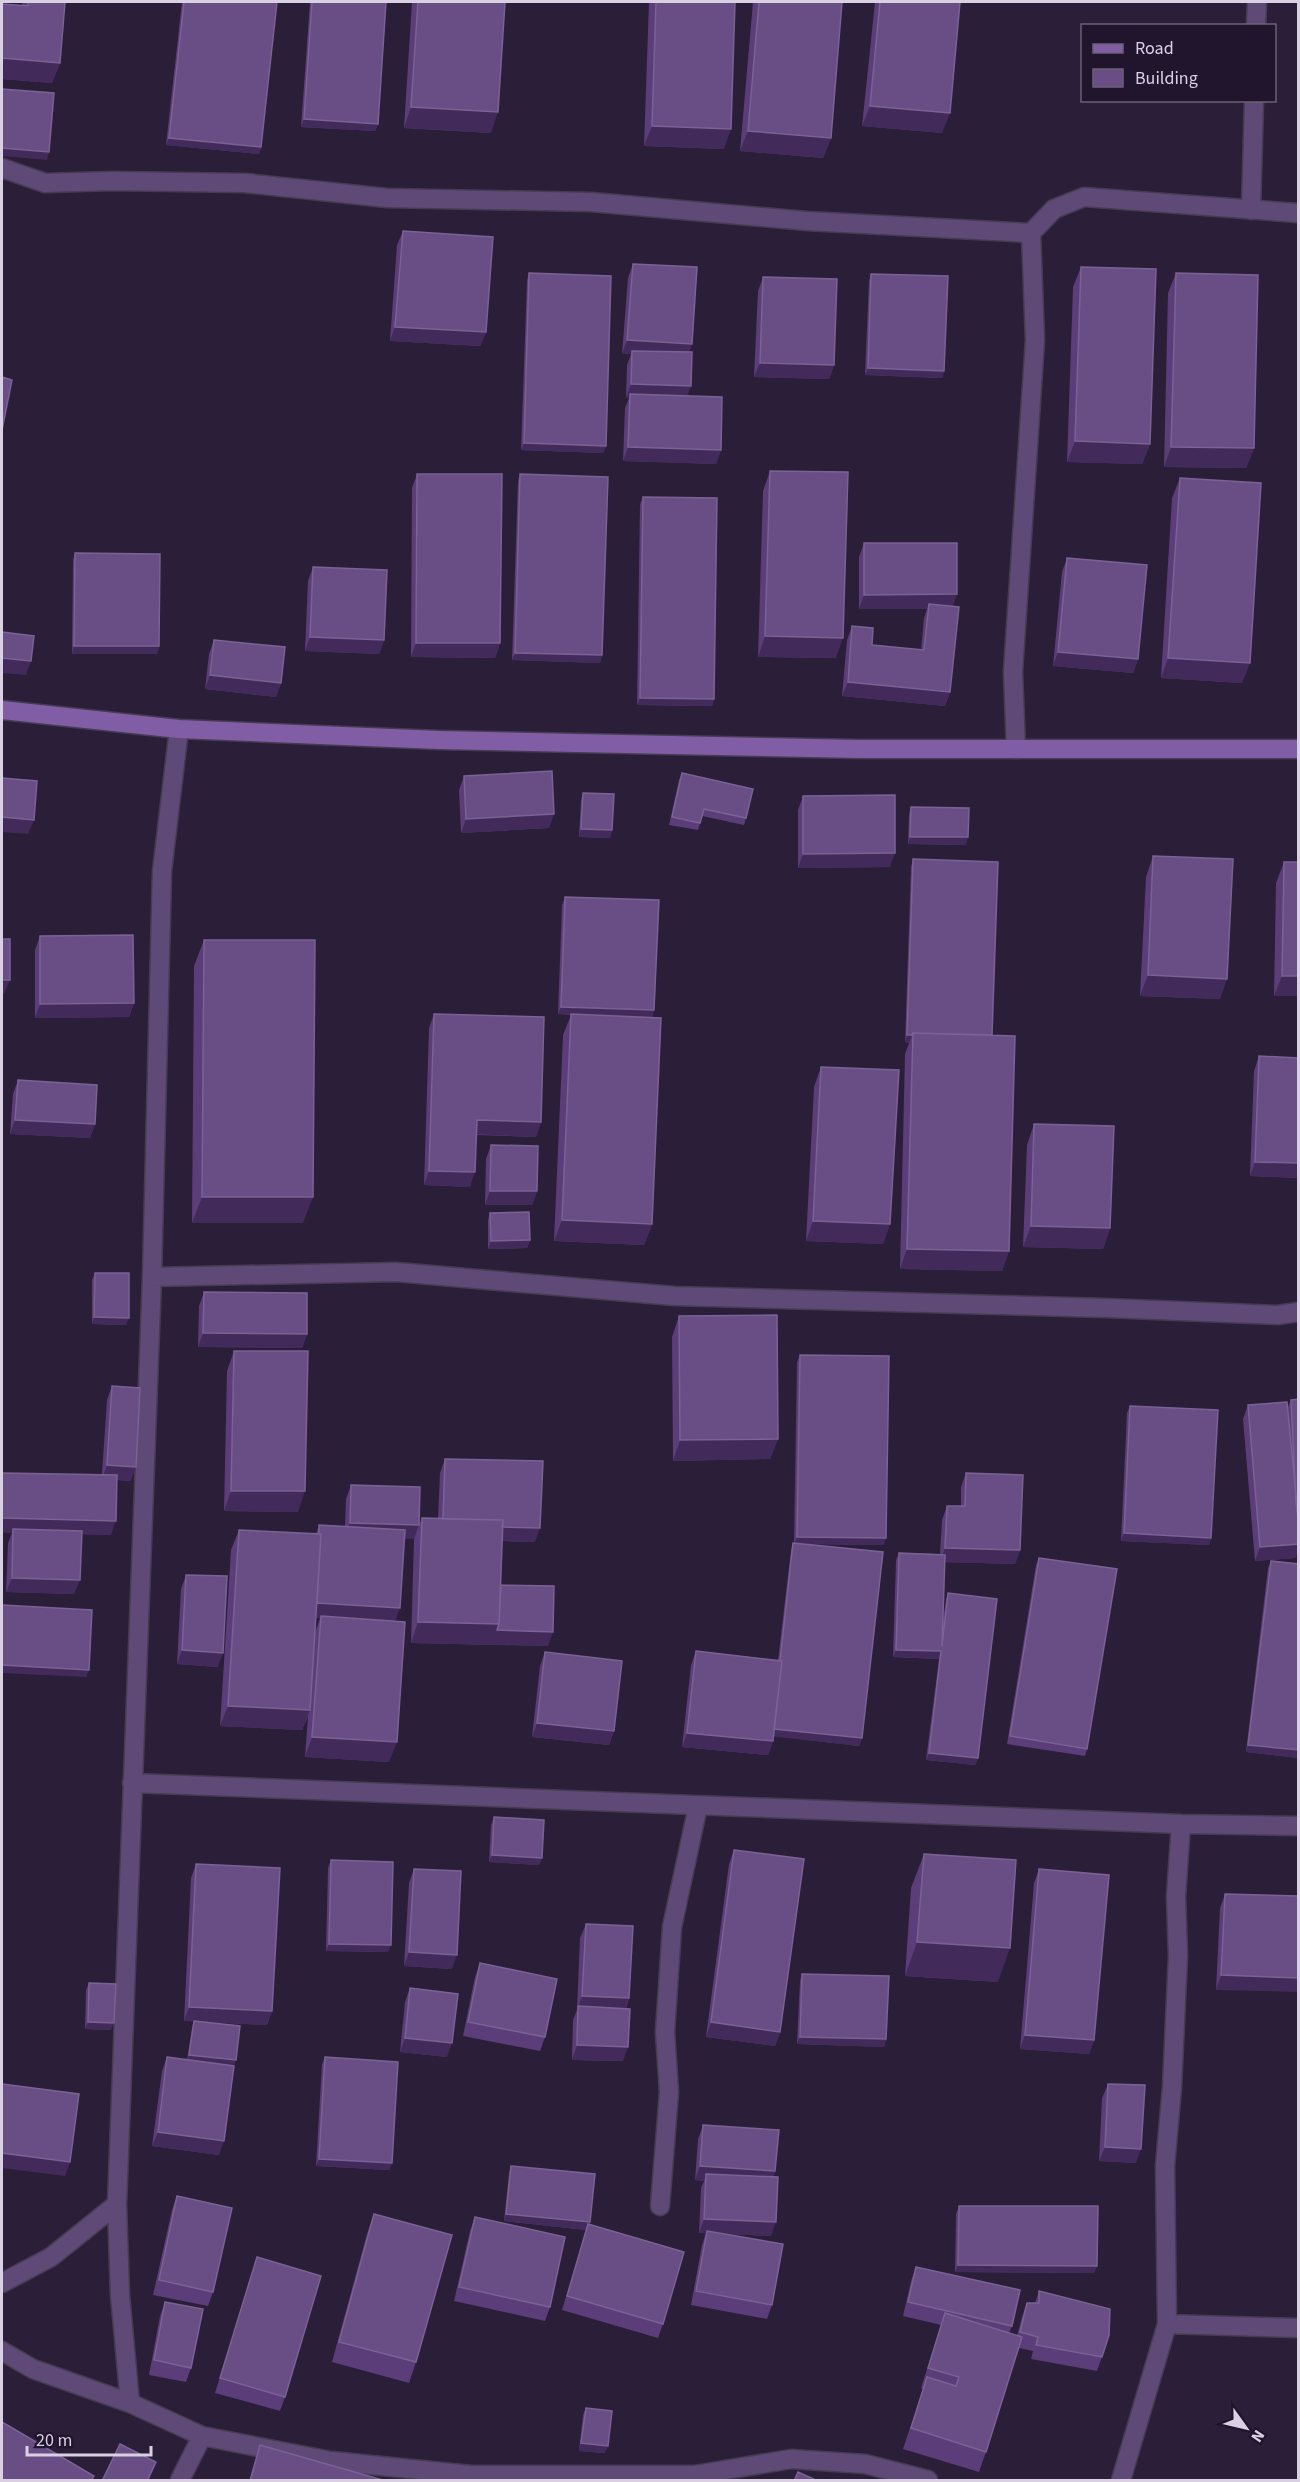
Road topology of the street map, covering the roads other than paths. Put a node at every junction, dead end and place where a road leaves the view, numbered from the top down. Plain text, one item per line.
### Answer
1 (1257, 2) edge
2 (1256, 24) edge
3 (1254, 102) edge
4 (2, 168) edge
5 (1251, 210) junction
6 (1299, 213) edge
7 (1031, 233) junction
8 (2, 710) edge
9 (179, 729) junction
10 (1016, 749) junction
11 (1299, 749) edge
12 (152, 1277) junction
13 (1299, 1312) edge
14 (132, 1783) junction
15 (698, 1806) junction
16 (1181, 1824) junction
17 (1299, 1826) edge
18 (117, 2204) junction
19 (660, 2206) dead end
20 (2, 2283) edge
21 (1167, 2324) junction
22 (1299, 2328) edge
23 (2, 2351) edge
24 (130, 2403) junction
25 (202, 2436) junction
26 (696, 2478) edge
27 (180, 2481) edge
28 (928, 2481) edge
29 (1121, 2481) edge

1 - 2 street
3 - 5 street
4 - 7 street
5 - 6 street
5 - 7 street
7 - 10 street
8 - 9 street
9 - 10 street
9 - 12 street
10 - 11 street
12 - 13 street
12 - 14 street
14 - 15 street
14 - 18 street
15 - 16 street
15 - 19 street
16 - 17 street
16 - 21 street
18 - 20 street
18 - 24 street
21 - 22 street
21 - 29 street
23 - 24 street
24 - 25 street
25 - 26 street
25 - 27 street
26 - 28 street

